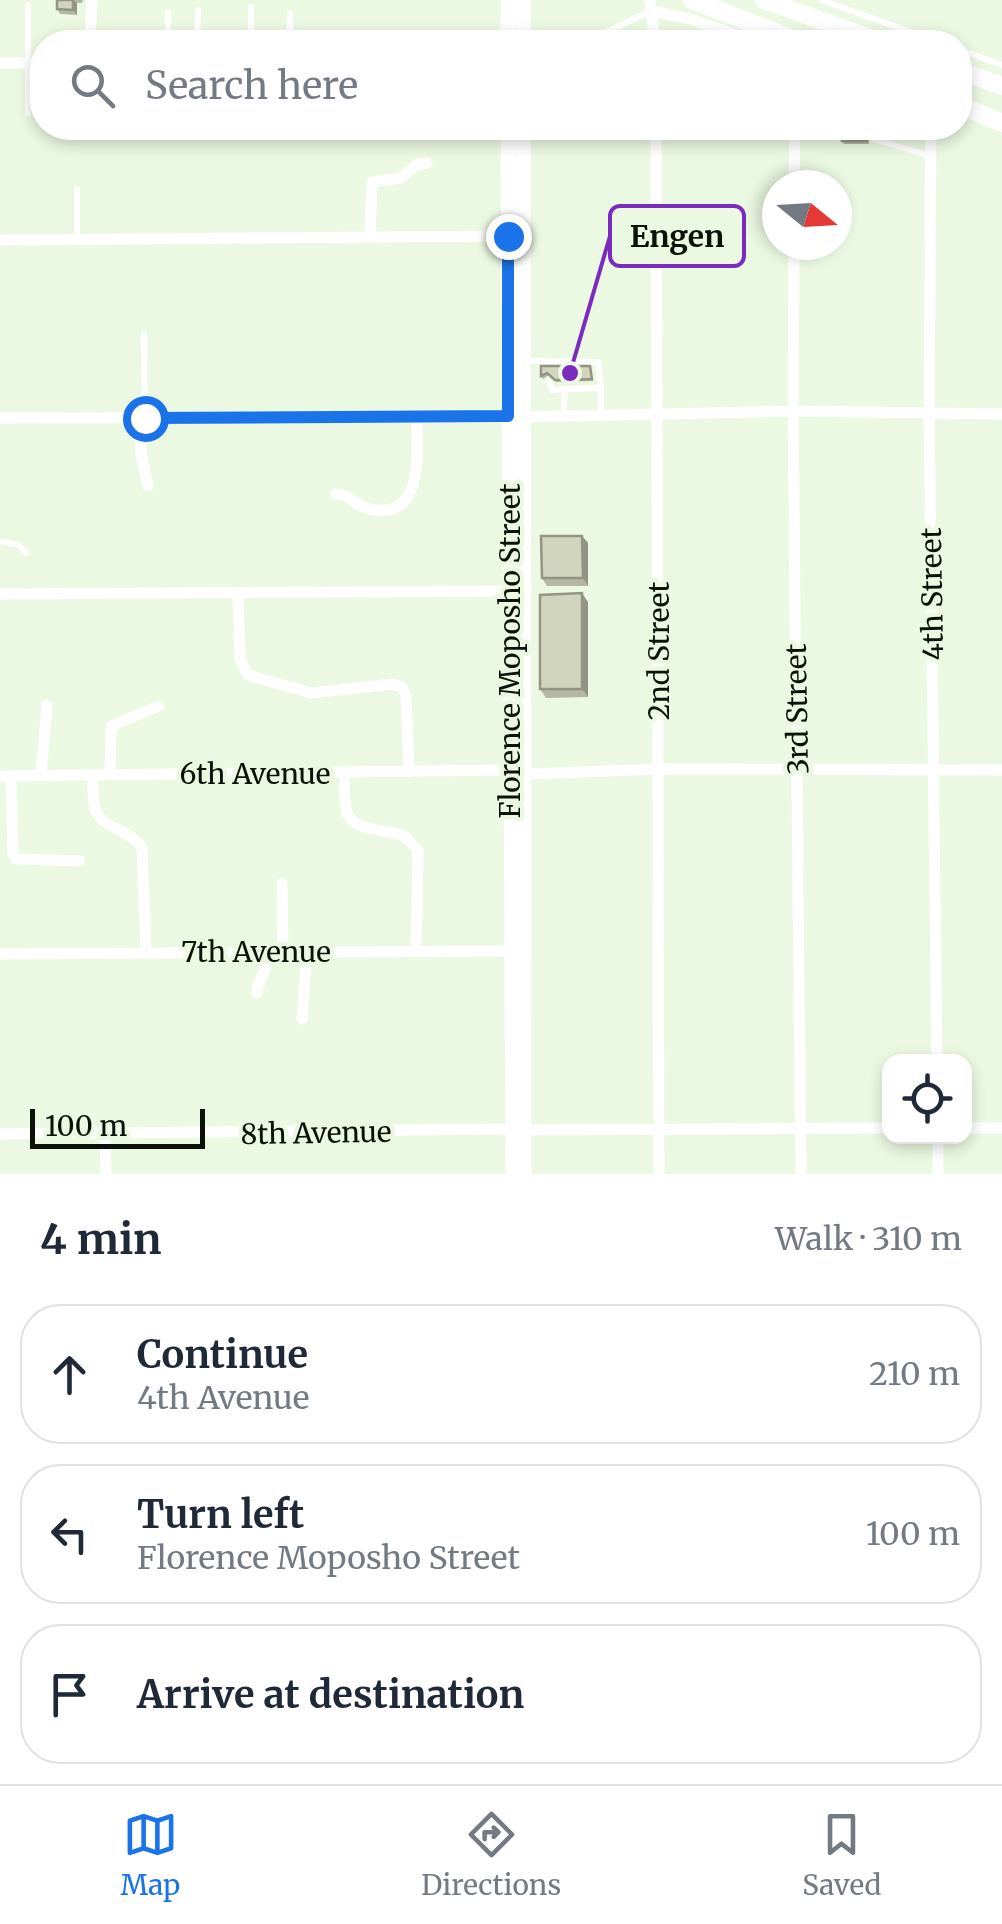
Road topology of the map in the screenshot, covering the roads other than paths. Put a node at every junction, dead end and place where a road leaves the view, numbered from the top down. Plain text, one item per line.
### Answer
1 (92, 0) edge
2 (508, 0) edge
3 (523, 0) edge
4 (692, 0) edge
5 (764, 0) edge
6 (821, 0) edge
7 (28, 4) dead end
8 (651, 6) edge
9 (252, 7) dead end
10 (198, 10) dead end
11 (168, 12) dead end
12 (290, 14) dead end
13 (91, 30) edge
14 (168, 30) edge
15 (197, 30) edge
16 (251, 30) edge
17 (290, 30) edge
18 (508, 30) edge
19 (523, 30) edge
20 (608, 30) edge
21 (722, 30) edge
22 (770, 30) edge
23 (848, 30) edge
24 (905, 30) edge
25 (972, 55) edge
26 (26, 63) junction
27 (30, 63) edge
28 (0, 64) edge
29 (1002, 66) edge
30 (972, 75) edge
31 (1002, 86) edge
32 (972, 110) edge
33 (28, 113) dead end
34 (1002, 123) edge
35 (508, 140) edge
36 (523, 140) edge
37 (656, 140) edge
38 (795, 140) edge
39 (877, 140) edge
40 (931, 140) edge
41 (930, 156) junction
42 (427, 163) dead end
43 (794, 170) edge
44 (77, 190) dead end
45 (508, 236) junction
46 (370, 237) junction
47 (0, 240) edge
48 (77, 240) junction
49 (794, 260) edge
50 (144, 333) dead end
51 (523, 361) junction
52 (549, 382) edge
53 (601, 388) junction
54 (566, 389) junction
55 (793, 411) junction
56 (930, 412) junction
57 (1002, 414) edge
58 (657, 415) junction
59 (417, 416) junction
60 (516, 416) junction
61 (563, 416) junction
62 (602, 416) junction
63 (0, 418) edge
64 (143, 418) junction
65 (148, 486) dead end
66 (335, 494) dead end
67 (0, 542) edge
68 (26, 553) dead end
69 (509, 591) junction
70 (0, 594) edge
71 (238, 595) junction
72 (47, 705) dead end
73 (160, 706) dead end
74 (660, 768) junction
75 (798, 770) junction
76 (934, 770) junction
77 (1002, 770) edge
78 (408, 772) junction
79 (518, 772) junction
80 (345, 774) junction
81 (93, 775) junction
82 (110, 775) junction
83 (6, 776) edge
84 (42, 776) junction
85 (80, 862) dead end
86 (282, 883) dead end
87 (416, 951) junction
88 (512, 951) junction
89 (276, 952) junction
90 (306, 952) junction
91 (146, 953) junction
92 (0, 954) edge
93 (257, 993) dead end
94 (302, 1020) dead end
95 (938, 1054) edge
96 (658, 1127) junction
97 (882, 1128) edge
98 (972, 1128) edge
99 (1002, 1128) edge
100 (801, 1129) junction
101 (518, 1130) junction
102 (0, 1134) edge
103 (105, 1134) junction
104 (938, 1144) edge
105 (106, 1174) edge
106 (513, 1174) edge
107 (524, 1174) edge
108 (659, 1174) edge
109 (801, 1174) edge
110 (938, 1174) edge

1 - 13 street
2 - 18 street
3 - 19 street
4 - 22 main road
5 - 23 main road
6 - 24 lane
7 - 26 lane
8 - 20 lane
8 - 21 street
9 - 16 lane
10 - 15 lane
11 - 14 lane
12 - 17 lane
25 - 29 lane
26 - 27 street
26 - 28 street
26 - 33 lane
30 - 31 main road
32 - 34 main road
35 - 45 street, Florence Moposho Street
36 - 51 street, Florence Moposho Street
37 - 58 street, 2nd Street
38 - 43 street
39 - 41 lane
40 - 41 street, 4th Street
41 - 56 street, 4th Street
42 - 46 street
44 - 48 lane
45 - 46 street
45 - 60 street, Florence Moposho Street
46 - 48 street
47 - 48 street
49 - 55 street, 3rd Street
50 - 64 lane
51 - 53 lane
51 - 60 street, Florence Moposho Street
52 - 54 lane
53 - 54 lane
53 - 62 lane
54 - 61 lane
55 - 56 street
55 - 58 street
55 - 75 street, 3rd Street
56 - 57 street
56 - 76 street, 4th Street
58 - 62 street
58 - 74 street, 2nd Street
59 - 60 street
59 - 64 street
59 - 66 street
60 - 61 street
60 - 69 street, Florence Moposho Street
60 - 79 street, Florence Moposho Street
61 - 62 street
63 - 64 street
64 - 65 street
67 - 68 lane
69 - 71 street
69 - 79 street, Florence Moposho Street
70 - 71 street
71 - 78 street
72 - 84 street
73 - 82 street
74 - 75 street, 6th Avenue
74 - 79 street, 6th Avenue
74 - 96 street, 2nd Street
75 - 76 street, 6th Avenue
75 - 100 street, 3rd Street
76 - 77 street, 6th Avenue
76 - 95 street, 4th Street
78 - 79 street, 6th Avenue
78 - 80 street, 6th Avenue
79 - 88 street, Florence Moposho Street
79 - 101 street, Florence Moposho Street
80 - 82 street, 6th Avenue
80 - 87 street
81 - 82 street, 6th Avenue
81 - 84 street, 6th Avenue
81 - 91 street
83 - 84 street, 6th Avenue
83 - 85 street
86 - 89 street
87 - 88 street, 7th Avenue
87 - 90 street, 7th Avenue
88 - 101 street, Florence Moposho Street
89 - 90 street, 7th Avenue
89 - 91 street, 7th Avenue
89 - 93 street
90 - 94 street
91 - 92 street, 7th Avenue
96 - 100 street, 8th Avenue
96 - 101 street, 8th Avenue
96 - 108 street, 2nd Street
97 - 100 street, 8th Avenue
98 - 99 street
100 - 109 street, 3rd Street
101 - 103 street, 8th Avenue
101 - 106 street, Florence Moposho Street
101 - 107 street, Florence Moposho Street
102 - 103 street, 8th Avenue
103 - 105 street
104 - 110 street

